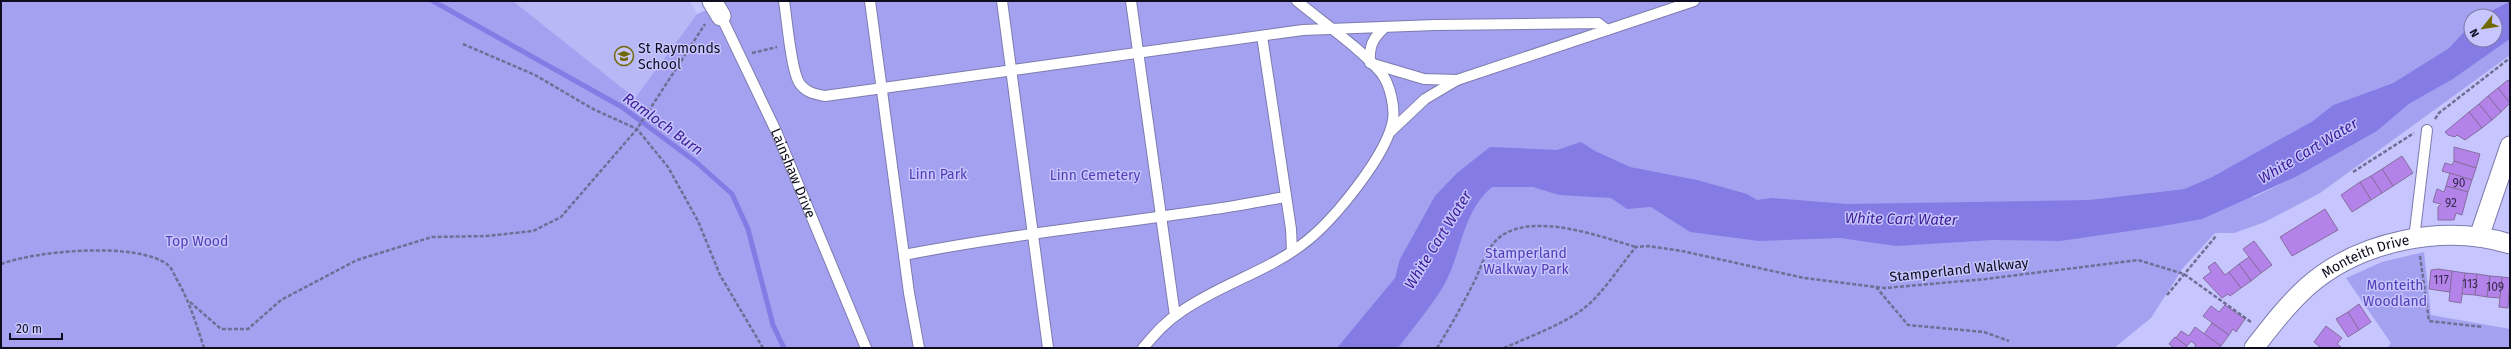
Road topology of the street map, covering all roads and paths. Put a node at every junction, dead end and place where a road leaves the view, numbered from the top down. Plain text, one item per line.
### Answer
1 (784, 1) edge
2 (870, 1) edge
3 (1002, 1) edge
4 (1131, 1) edge
5 (1297, 1) edge
6 (1694, 1) edge
7 (716, 8) edge
8 (1330, 28) junction
9 (1384, 28) junction
10 (1607, 30) junction
11 (1262, 36) junction
12 (463, 44) dead end
13 (791, 44) junction
14 (1137, 53) junction
15 (740, 56) junction
16 (2510, 58) edge
17 (1370, 63) junction
18 (1011, 72) junction
19 (1457, 80) junction
20 (884, 89) junction
21 (637, 129) junction
22 (2427, 130) junction
23 (1388, 134) junction
24 (2510, 146) edge
25 (2353, 172) dead end
26 (1286, 197) junction
27 (1161, 216) junction
28 (1033, 235) junction
29 (2216, 236) dead end
30 (2479, 237) junction
31 (2416, 239) junction
32 (2510, 244) edge
33 (1636, 247) junction
34 (1292, 251) junction
35 (904, 255) junction
36 (1, 264) edge
37 (2184, 274) junction
38 (1876, 286) junction
39 (2167, 295) dead end
40 (190, 302) junction
41 (1175, 316) junction
42 (2483, 327) dead end
43 (2265, 333) junction
44 (2009, 341) dead end
45 (204, 348) edge
46 (763, 348) edge
47 (866, 348) edge
48 (919, 348) edge
49 (1048, 348) edge
50 (1143, 348) edge
51 (1437, 348) edge
52 (1504, 348) edge
53 (2254, 348) edge

1 - 13 lane
2 - 20 lane
3 - 18 lane
4 - 14 lane
5 - 8 lane
6 - 10 lane
7 - 15 lane, Lainshaw Drive
7 - 21 path
8 - 9 lane
8 - 11 lane
8 - 17 lane
9 - 10 lane
9 - 17 lane
10 - 19 lane
11 - 14 lane
11 - 26 lane
12 - 21 path
13 - 15 path
13 - 20 lane
14 - 18 lane
14 - 27 lane
15 - 47 lane, Lainshaw Drive
16 - 22 path
17 - 19 lane
17 - 23 lane
18 - 20 lane
18 - 28 lane
19 - 23 lane
20 - 35 lane
21 - 40 path
21 - 46 path
22 - 25 path
22 - 31 lane
23 - 34 lane
24 - 30 street
26 - 27 lane
26 - 34 lane
27 - 28 lane
27 - 41 lane
28 - 35 lane
28 - 49 lane
29 - 37 path
30 - 31 street, Monteith Drive
30 - 32 street, Monteith Drive
31 - 42 path
31 - 43 street, Monteith Drive
33 - 38 path, Stamperland Walkway
33 - 51 path, Stamperland Walkway
33 - 52 path
34 - 41 lane
35 - 48 lane
36 - 40 path
37 - 38 path, Stamperland Walkway
37 - 39 path
37 - 43 path, Stamperland Walkway
38 - 44 path
40 - 45 path
41 - 50 lane
43 - 53 street, Monteith Drive

